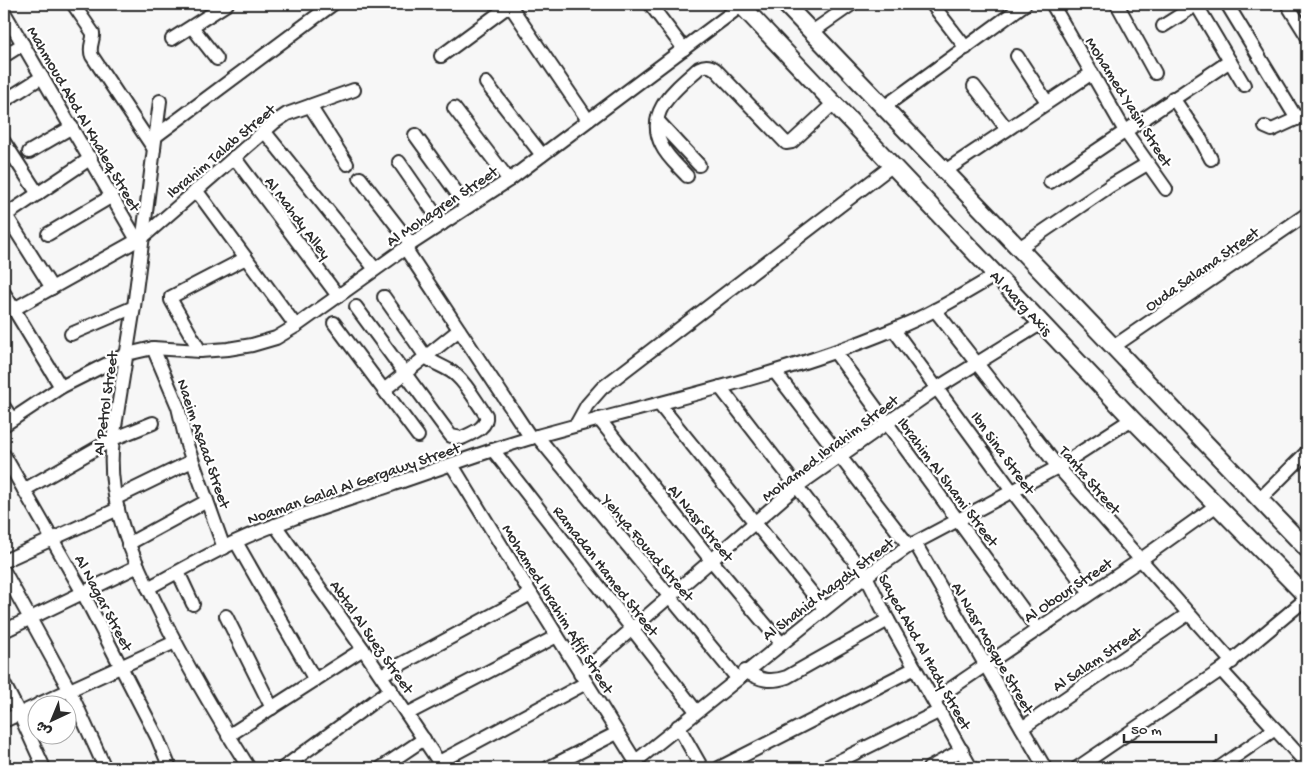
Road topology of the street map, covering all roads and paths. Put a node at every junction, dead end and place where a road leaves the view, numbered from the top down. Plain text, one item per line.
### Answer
1 (73, 4) edge
2 (227, 4) edge
3 (333, 4) edge
4 (510, 4) edge
5 (650, 4) edge
6 (785, 4) edge
7 (852, 4) edge
8 (932, 4) edge
9 (1052, 4) edge
10 (1117, 4) edge
11 (1196, 4) edge
12 (1227, 4) edge
13 (1288, 4) edge
14 (741, 5) edge
15 (1017, 6) edge
16 (4, 12) edge
17 (1163, 26) dead end
18 (192, 27) junction
19 (812, 32) junction
20 (1307, 36) edge
21 (172, 40) dead end
22 (23, 44) junction
23 (966, 48) junction
24 (684, 49) junction
25 (4, 56) edge
26 (441, 56) dead end
27 (1017, 56) dead end
28 (217, 58) dead end
29 (1230, 61) junction
30 (1092, 73) junction
31 (1155, 73) dead end
32 (42, 77) junction
33 (486, 83) dead end
34 (1244, 85) dead end
35 (974, 86) dead end
36 (354, 90) dead end
37 (1173, 98) junction
38 (4, 101) edge
39 (160, 101) dead end
40 (1047, 102) junction
41 (834, 103) junction
42 (310, 106) junction
43 (884, 107) junction
44 (454, 108) dead end
45 (1302, 116) edge
46 (588, 120) junction
47 (658, 121) junction
48 (72, 127) junction
49 (1265, 127) dead end
50 (1007, 129) junction
51 (264, 131) junction
52 (1125, 131) junction
53 (415, 135) dead end
54 (156, 136) junction
55 (4, 142) edge
56 (154, 149) junction
57 (30, 152) dead end
58 (542, 155) junction
59 (234, 157) junction
60 (91, 158) junction
61 (1211, 159) dead end
62 (399, 162) dead end
63 (347, 164) dead end
64 (1147, 164) junction
65 (699, 165) dead end
66 (893, 165) junction
67 (945, 171) junction
68 (687, 176) dead end
69 (360, 178) dead end
70 (509, 180) junction
71 (1050, 182) dead end
72 (1166, 189) dead end
73 (196, 190) junction
74 (38, 194) junction
75 (112, 196) junction
76 (467, 207) junction
77 (5, 214) edge
78 (1307, 214) edge
79 (442, 224) junction
80 (48, 234) dead end
81 (140, 238) junction
82 (408, 246) junction
83 (1019, 248) junction
84 (246, 258) junction
85 (375, 269) junction
86 (996, 275) junction
87 (52, 288) junction
88 (4, 293) edge
89 (338, 296) junction
90 (384, 297) dead end
91 (134, 307) junction
92 (356, 307) dead end
93 (14, 310) junction
94 (935, 310) junction
95 (334, 323) dead end
96 (1042, 323) junction
97 (296, 326) junction
98 (459, 330) junction
99 (894, 330) junction
100 (71, 334) dead end
101 (1113, 347) junction
102 (153, 348) junction
103 (200, 351) junction
104 (835, 352) junction
105 (127, 354) junction
106 (426, 357) junction
107 (976, 364) junction
108 (775, 372) junction
109 (404, 374) junction
110 (61, 386) junction
111 (720, 387) junction
112 (937, 388) junction
113 (384, 390) junction
114 (659, 404) junction
115 (4, 407) edge
116 (599, 419) junction
117 (1132, 419) junction
118 (8, 422) edge
119 (886, 423) junction
120 (153, 424) dead end
121 (576, 425) junction
122 (418, 436) dead end
123 (534, 437) junction
124 (113, 439) junction
125 (493, 450) junction
126 (1307, 452) edge
127 (4, 455) edge
128 (841, 456) junction
129 (192, 461) junction
130 (452, 465) junction
131 (1058, 467) junction
132 (796, 487) junction
133 (24, 490) junction
134 (1012, 491) junction
135 (1259, 500) junction
136 (207, 501) junction
137 (117, 504) junction
138 (1217, 505) junction
139 (958, 520) junction
140 (755, 523) junction
141 (275, 525) junction
142 (52, 539) junction
143 (236, 542) junction
144 (128, 544) junction
145 (912, 544) junction
146 (224, 548) junction
147 (1307, 549) edge
148 (4, 560) edge
149 (711, 560) junction
150 (1140, 560) junction
151 (138, 566) junction
152 (4, 571) edge
153 (178, 572) junction
154 (866, 576) junction
155 (148, 588) junction
156 (82, 593) junction
157 (1090, 593) junction
158 (530, 594) junction
159 (670, 596) junction
160 (1307, 598) edge
161 (194, 604) dead end
162 (824, 608) junction
163 (1188, 614) junction
164 (226, 616) dead end
165 (30, 618) junction
166 (888, 620) junction
167 (632, 629) junction
168 (1037, 629) junction
169 (4, 631) edge
170 (557, 636) junction
171 (176, 642) junction
172 (781, 643) junction
173 (363, 649) junction
174 (1232, 662) junction
175 (986, 664) junction
176 (122, 667) junction
177 (915, 668) junction
178 (1221, 670) junction
179 (381, 675) junction
180 (741, 675) junction
181 (583, 678) junction
182 (315, 680) junction
183 (4, 684) edge
184 (70, 690) junction
185 (391, 690) junction
186 (61, 694) edge
187 (937, 705) junction
188 (272, 708) junction
189 (28, 710) edge
190 (696, 711) junction
191 (19, 714) junction
192 (407, 714) junction
193 (4, 721) edge
194 (678, 726) junction
195 (1022, 728) junction
196 (1275, 729) junction
197 (618, 732) junction
198 (228, 736) junction
199 (424, 739) junction
200 (962, 750) junction
201 (1307, 764) edge
202 (441, 765) edge
203 (638, 765) edge
204 (44, 768) edge
205 (105, 768) edge
206 (170, 768) edge
207 (249, 768) edge
208 (283, 768) edge
209 (381, 768) edge
210 (548, 768) edge
211 (702, 768) edge
212 (718, 768) edge
213 (825, 768) edge
214 (929, 768) edge
215 (971, 768) edge
216 (1045, 768) edge
217 (1077, 768) edge
218 (1219, 768) edge

1 - 56 street
2 - 18 street
3 - 54 street
4 - 26 street
4 - 46 street
5 - 24 street
6 - 19 main road
7 - 19 street
8 - 23 street
9 - 30 street, Mohamed Yasin Street
10 - 31 street
11 - 17 street
11 - 29 street
12 - 45 street
13 - 20 street
14 - 24 street, Al Mohagren Street
14 - 41 main road, Al Marg Axis
15 - 23 street
16 - 22 street, Mahmoud Abd Al Khaleq Street
18 - 21 street
18 - 28 street
19 - 43 main road
22 - 25 street
22 - 32 street, Mahmoud Abd Al Khaleq Street
23 - 43 street
24 - 46 street, Al Mohagren Street
27 - 40 street
29 - 34 street
29 - 37 street
30 - 40 street
30 - 52 street, Mohamed Yasin Street
32 - 38 street
32 - 48 street, Mahmoud Abd Al Khaleq Street
33 - 58 street
35 - 50 street
36 - 42 street, Ibrahim Talab Street
37 - 52 street
37 - 61 street
39 - 54 street, Al Petrol Street
40 - 50 street
41 - 47 street
41 - 66 main road, Al Marg Axis
42 - 51 street, Ibrahim Talab Street
42 - 63 street
43 - 67 main road
44 - 70 street
45 - 49 street
46 - 58 street, Al Mohagren Street
47 - 65 street
47 - 68 street
48 - 57 street
48 - 60 street, Mahmoud Abd Al Khaleq Street
50 - 67 street
51 - 59 street, Ibrahim Talab Street
51 - 85 street
52 - 64 street, Mohamed Yasin Street
52 - 71 street
53 - 76 street
54 - 56 street, Al Petrol Street
55 - 74 street
56 - 81 street, Al Petrol Street
58 - 70 street, Al Mohagren Street
59 - 73 street, Ibrahim Talab Street
59 - 89 street, Al Mahdy Alley
60 - 74 street
60 - 75 street, Mahmoud Abd Al Khaleq Street
62 - 79 street
64 - 72 street, Mohamed Yasin Street
64 - 83 street
66 - 86 main road, Al Marg Axis
66 - 121 street
67 - 83 main road
69 - 82 street, Yehya Fouad Street
70 - 76 street, Al Mohagren Street
73 - 81 street, Ibrahim Talab Street
73 - 84 street
74 - 77 street
75 - 80 street
75 - 81 street, Mahmoud Abd Al Khaleq Street
76 - 79 street, Al Mohagren Street
77 - 87 street
78 - 101 street, Ouda Salama Street
79 - 82 street, Al Mohagren Street
81 - 87 street, Ibrahim Talab Street
81 - 91 street, Al Petrol Street
82 - 85 street, Al Mohagren Street
82 - 98 street, Yehya Fouad Street
83 - 101 main road
84 - 97 street
84 - 103 street
85 - 89 street, Al Mohagren Street
86 - 94 street, Noaman Galal Al Gergawy Street
86 - 96 main road, Al Marg Axis
87 - 93 street, Ibrahim Talab Street
88 - 93 street
89 - 97 street, Al Mohagren Street
90 - 106 street
91 - 100 street
91 - 105 street, Al Petrol Street
92 - 109 street
93 - 110 street
94 - 99 street, Noaman Galal Al Gergawy Street
94 - 107 street, Tanta Street
95 - 113 street
96 - 107 street, Mohamed Ibrahim Street
96 - 117 main road, Al Marg Axis
97 - 103 street, Al Mohagren Street
98 - 106 street
98 - 123 street, Yehya Fouad Street
99 - 104 street, Noaman Galal Al Gergawy Street
99 - 112 street, Ibn Sina Street
101 - 135 main road
102 - 103 street, Al Mohagren Street
102 - 105 street, Al Mohagren Street
102 - 129 street, Naeim Asaad Street
104 - 108 street, Noaman Galal Al Gergawy Street
104 - 119 street, Ibrahim Al Shami Street
105 - 110 street, Al Mohagren Street
105 - 124 street, Al Petrol Street
106 - 109 street
106 - 109 street
107 - 112 street, Mohamed Ibrahim Street
107 - 131 street, Tanta Street
108 - 111 street, Noaman Galal Al Gergawy Street
108 - 128 street, Al Nasr Mosque Street
109 - 113 street
110 - 118 street, Al Mohagren Street
111 - 114 street, Noaman Galal Al Gergawy Street
111 - 132 street, Sayed Abd Al Hady Street
112 - 119 street, Mohamed Ibrahim Street
112 - 134 street, Ibn Sina Street
113 - 122 street
114 - 116 street, Noaman Galal Al Gergawy Street
114 - 140 street
115 - 118 street
116 - 121 street, Noaman Galal Al Gergawy Street
116 - 149 street, Al Nasr Street
117 - 131 street, Al Shahid Magdy Street
117 - 138 main road, Al Marg Axis
119 - 128 street, Mohamed Ibrahim Street
119 - 139 street, Ibrahim Al Shami Street
120 - 124 street
121 - 123 street, Noaman Galal Al Gergawy Street
123 - 125 street, Noaman Galal Al Gergawy Street
123 - 159 street, Yehya Fouad Street
124 - 133 street
124 - 137 street, Al Petrol Street
125 - 130 street, Noaman Galal Al Gergawy Street
125 - 167 street, Ramadan Hamed Street
126 - 135 street
127 - 133 street, Al Nagar Street
128 - 132 street, Mohamed Ibrahim Street
128 - 145 street, Al Nasr Mosque Street
129 - 136 street, Naeim Asaad Street
129 - 137 street
130 - 141 street, Noaman Galal Al Gergawy Street
130 - 158 street, Mohamed Ibrahim Afifi Street
131 - 134 street, Al Shahid Magdy Street
131 - 150 street, Tanta Street
132 - 140 street, Mohamed Ibrahim Street
132 - 154 street, Sayed Abd Al Hady Street
133 - 142 street, Al Nagar Street
134 - 139 street, Al Shahid Magdy Street
134 - 157 street, Ibn Sina Street
135 - 147 main road
136 - 144 street
136 - 146 street, Naeim Asaad Street
137 - 142 street
137 - 144 street, Al Petrol Street
138 - 150 street, Al Obour Street
138 - 160 main road, Al Marg Axis
139 - 145 street, Al Shahid Magdy Street
139 - 168 street, Ibrahim Al Shami Street
140 - 149 street, Mohamed Ibrahim Street
140 - 162 street
141 - 143 street, Noaman Galal Al Gergawy Street
141 - 173 street, Abtal Al Suez Street
142 - 148 street
142 - 156 street, Al Nagar Street
143 - 146 street, Noaman Galal Al Gergawy Street
143 - 182 street
144 - 151 street, Al Petrol Street
145 - 154 street, Al Shahid Magdy Street
145 - 175 street, Al Nasr Mosque Street
146 - 153 street, Noaman Galal Al Gergawy Street
149 - 159 street, Mohamed Ibrahim Street
149 - 172 street, Al Nasr Street
150 - 157 street, Al Obour Street
150 - 163 street, Tanta Street
151 - 155 street, Al Petrol Street
151 - 156 street
152 - 165 street
153 - 155 street, Noaman Galal Al Gergawy Street
153 - 161 street
154 - 162 street, Al Shahid Magdy Street
154 - 166 street, Sayed Abd Al Hady Street
155 - 171 street, Al Petrol Street
156 - 165 street
156 - 176 street, Al Nagar Street
157 - 168 street, Al Obour Street
158 - 170 street, Mohamed Ibrahim Afifi Street
158 - 179 street
159 - 167 street, Mohamed Ibrahim Street
159 - 180 street, Yehya Fouad Street
160 - 174 street
162 - 172 street, Al Shahid Magdy Street
163 - 174 street, Tanta Street
163 - 195 street, Al Salam Street
164 - 188 street
165 - 169 street
165 - 184 street
166 - 177 street, Sayed Abd Al Hady Street
166 - 180 street
167 - 181 street, Mohamed Ibrahim Street
167 - 190 street, Ramadan Hamed Street
168 - 175 street, Al Obour Street
170 - 181 street, Mohamed Ibrahim Afifi Street
170 - 192 street
171 - 176 street
171 - 198 street, Al Petrol Street
172 - 180 street, Al Shahid Magdy Street
173 - 179 street, Abtal Al Suez Street
173 - 182 street
174 - 178 street
175 - 187 street, Al Obour Street
175 - 195 street, Al Nasr Mosque Street
176 - 184 street
176 - 206 street, Al Nagar Street
177 - 187 street, Sayed Abd Al Hady Street
177 - 212 street
178 - 196 street
178 - 217 street
179 - 185 street, Abtal Al Suez Street
180 - 190 street, Al Shahid Magdy Street
181 - 197 street, Mohamed Ibrahim Afifi Street
181 - 202 street, Mohamed Ibrahim Street
182 - 188 street
183 - 191 street
184 - 186 street
184 - 205 street
185 - 192 street, Abtal Al Suez Street
185 - 208 street
187 - 200 street, Sayed Abd Al Hady Street
187 - 213 street, Al Obour Street
188 - 198 street
189 - 191 street
190 - 194 street, Al Shahid Magdy Street
191 - 193 street
191 - 204 street
192 - 199 street, Abtal Al Suez Street
194 - 203 street, Al Shahid Magdy Street
194 - 211 street
195 - 216 street, Al Nasr Mosque Street
196 - 201 street
196 - 218 street
197 - 203 street, Mohamed Ibrahim Afifi Street
197 - 210 street
198 - 207 street, Al Petrol Street
199 - 202 street, Abtal Al Suez Street
199 - 209 street
200 - 214 street
200 - 215 street, Sayed Abd Al Hady Street

